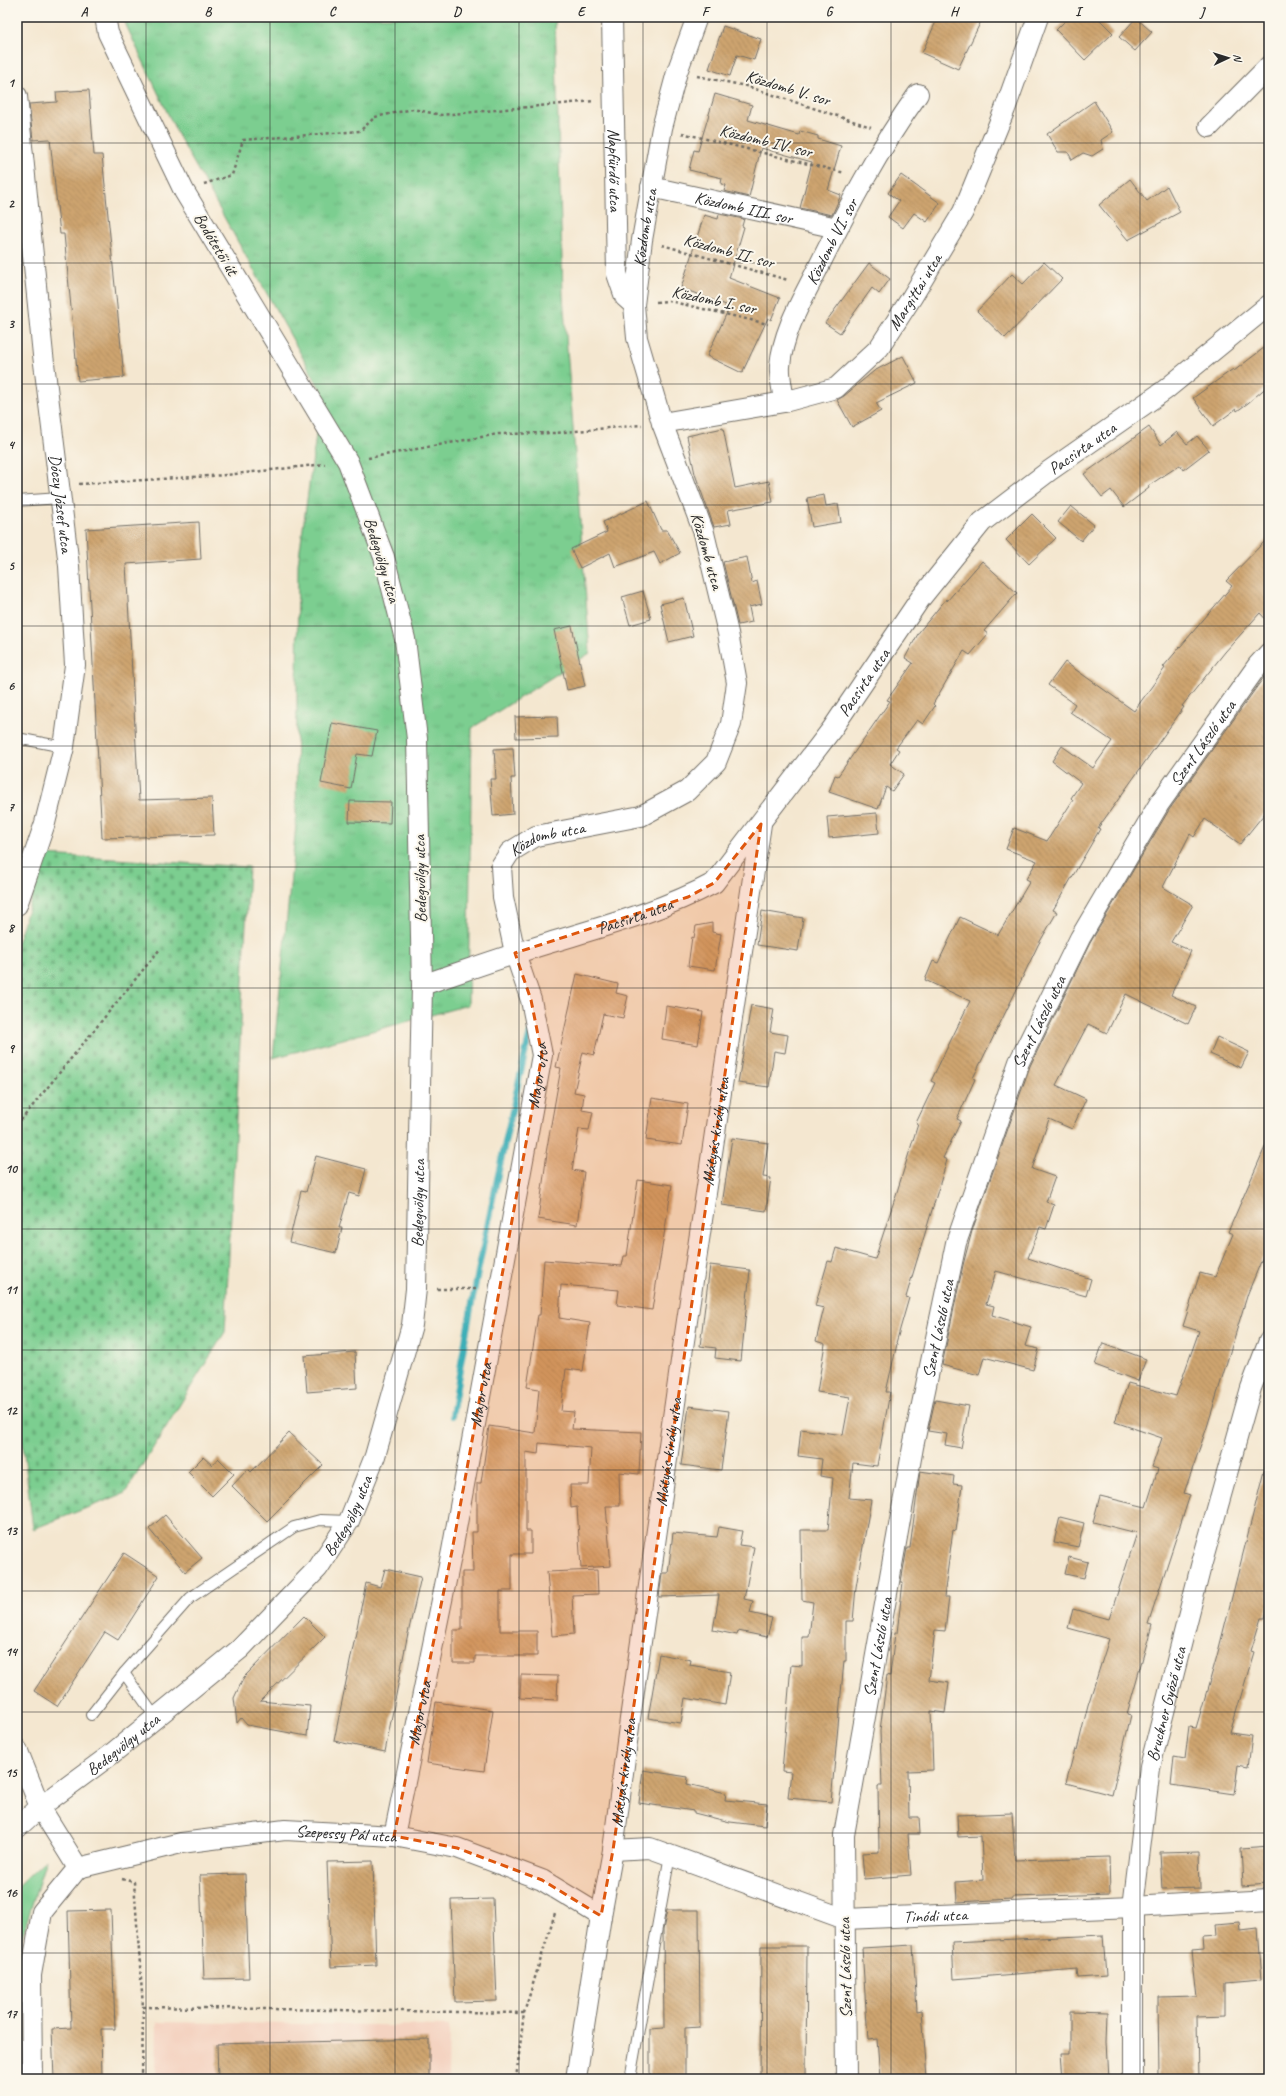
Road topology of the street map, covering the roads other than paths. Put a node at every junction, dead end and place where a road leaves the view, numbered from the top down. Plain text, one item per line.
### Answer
1 (105, 17) edge
2 (697, 17) edge
3 (1038, 17) edge
4 (615, 21) edge
5 (1269, 66) edge
6 (918, 94) dead end
7 (17, 96) edge
8 (1209, 127) dead end
9 (651, 187) junction
10 (837, 228) junction
11 (634, 305) junction
12 (1269, 305) edge
13 (784, 402) junction
14 (662, 423) junction
15 (348, 462) joint
16 (59, 492) junction
17 (17, 500) edge
18 (1269, 653) edge
19 (17, 738) edge
20 (64, 747) junction
21 (761, 824) junction
22 (17, 905) edge
23 (516, 953) junction
24 (422, 985) junction
25 (1269, 1340) edge
26 (349, 1521) junction
27 (124, 1673) junction
28 (91, 1715) dead end
29 (156, 1718) junction
30 (17, 1749) edge
31 (40, 1807) junction
32 (17, 1828) edge
33 (394, 1836) junction
34 (614, 1850) junction
35 (670, 1855) junction
36 (78, 1868) junction
37 (1269, 1899) edge
38 (1133, 1907) junction
39 (601, 1916) junction
40 (845, 1919) junction
41 (32, 2079) edge
42 (576, 2079) edge
43 (630, 2079) edge
44 (846, 2079) edge
45 (1133, 2079) edge

1 - 15 street, Bodótetői út
2 - 9 street, Közdomb utca
3 - 13 street, Margittai utca
4 - 11 street, Napfürdő utca
5 - 8 street
6 - 10 street, Közdomb VI. sor
7 - 16 street, Dóczy József utca
9 - 10 street, Közdomb III. sor
9 - 11 street, Közdomb utca
10 - 13 street, Közdomb VI. sor
11 - 14 street, Közdomb utca
12 - 21 street, Pacsirta utca
13 - 14 street, Margittai utca
14 - 23 street, Közdomb utca
15 - 24 street, Bedegvölgy utca
16 - 17 lane
16 - 20 street, Dóczy József utca
18 - 40 street, Szent László utca
19 - 20 lane
20 - 22 street, Dóczy József utca
21 - 23 street, Pacsirta utca
21 - 34 street, Mátyás király utca
23 - 24 street, Pacsirta utca
23 - 33 street, Major utca
24 - 26 street, Bedegvölgy utca
25 - 38 street, Bruckner Győző utca
26 - 27 lane
26 - 29 street, Bedegvölgy utca
27 - 28 lane
27 - 29 lane
29 - 31 street, Bedegvölgy utca
30 - 31 street
31 - 32 street, Bedegvölgy utca
31 - 36 street
33 - 36 street, Szepessy Pál utca
33 - 39 street, Szepessy Pál utca
34 - 35 street, Tinódi utca
34 - 39 street, Mátyás király utca
35 - 40 street, Tinódi utca
35 - 43 lane
36 - 41 street
37 - 38 street, Tinódi utca
38 - 40 street, Tinódi utca
38 - 45 street, Bruckner Győző utca
39 - 42 street, Mátyás király utca
40 - 44 street, Szent László utca

